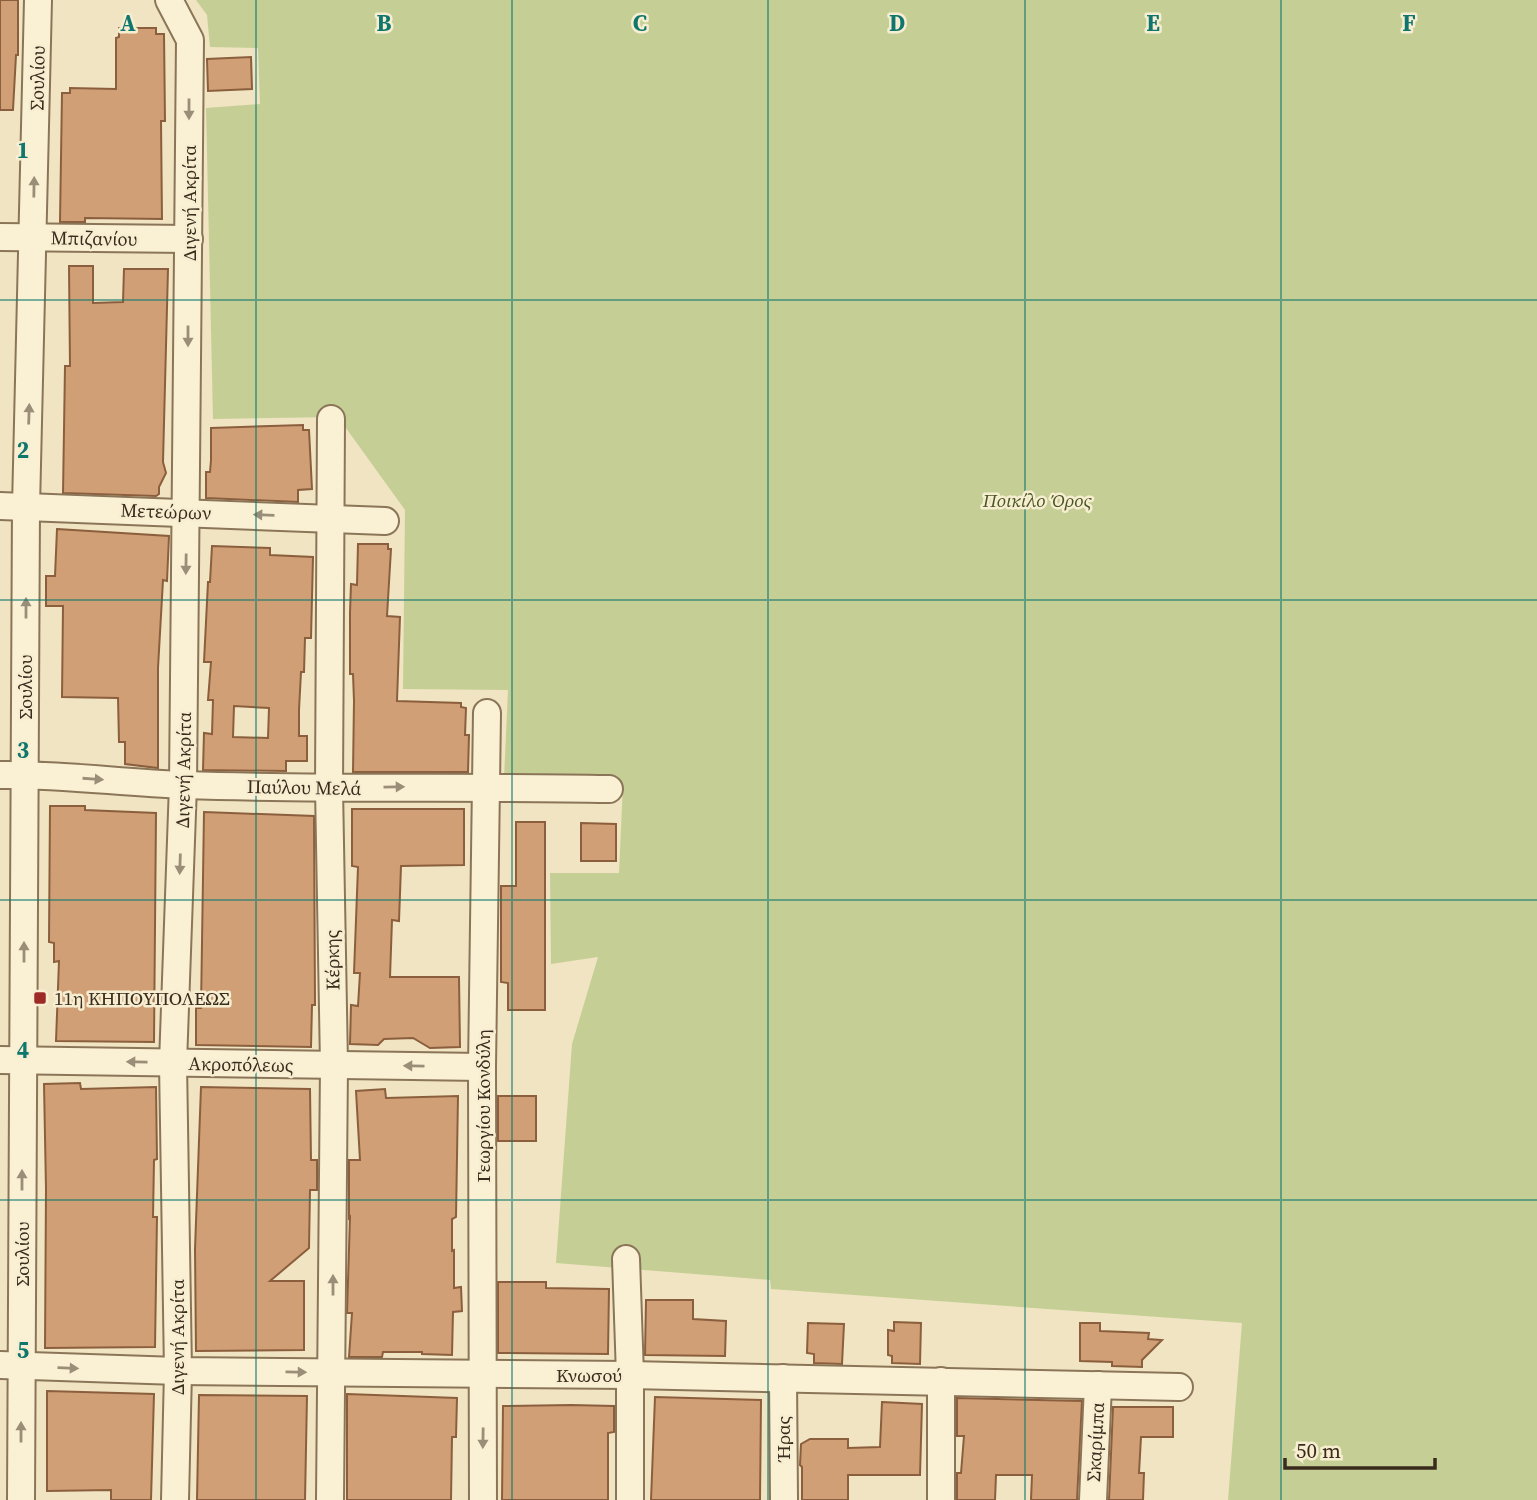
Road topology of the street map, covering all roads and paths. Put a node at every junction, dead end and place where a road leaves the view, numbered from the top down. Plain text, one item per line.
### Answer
1 (38, 0) edge
2 (169, 0) edge
3 (0, 237) edge
4 (33, 237) junction
5 (189, 239) junction
6 (331, 419) dead end
7 (13, 506) edge
8 (187, 512) junction
9 (332, 518) junction
10 (385, 521) dead end
11 (488, 713) dead end
12 (13, 775) edge
13 (183, 785) junction
14 (487, 786) junction
15 (328, 788) junction
16 (609, 789) dead end
17 (11, 1060) edge
18 (173, 1063) junction
19 (334, 1065) junction
20 (482, 1067) junction
21 (626, 1259) dead end
22 (11, 1366) edge
23 (178, 1371) junction
24 (332, 1373) junction
25 (484, 1375) junction
26 (630, 1375) junction
27 (783, 1378) junction
28 (941, 1381) junction
29 (1098, 1385) junction
30 (1179, 1387) dead end
31 (20, 1500) edge
32 (175, 1500) edge
33 (330, 1500) edge
34 (482, 1500) edge
35 (629, 1500) edge
36 (784, 1500) edge
37 (941, 1500) edge
38 (1093, 1500) edge

4 -> 1 street, Σουλίου
2 -> 5 street, Διγενή Ακρίτα
3 - 4 street, Μπιζανίου
4 - 5 street, Μπιζανίου
7 -> 4 street, Σουλίου
5 -> 8 street, Διγενή Ακρίτα
6 - 9 street, Κέρκης
7 - 8 street, Μετεώρων
12 -> 7 street, Σουλίου
9 -> 8 street, Μετεώρων
8 -> 13 street, Διγενή Ακρίτα
9 - 10 street, Μετεώρων
9 - 15 street, Κέρκης
11 - 14 street, Γεωργίου Κονδύλη
12 -> 13 street, Παύλου Μελά
17 -> 12 street, Σουλίου
13 - 15 street, Παύλου Μελά
13 -> 18 street, Διγενή Ακρίτα
15 -> 14 street, Παύλου Μελά
14 - 16 street, Παύλου Μελά
14 - 20 street, Γεωργίου Κονδύλη
15 - 19 street, Κέρκης
18 -> 17 street, Ακροπόλεως
22 -> 17 street, Σουλίου
18 - 19 street, Ακροπόλεως
18 - 23 street, Διγενή Ακρίτα
20 -> 19 street, Ακροπόλεως
24 -> 19 street, Κέρκης
20 - 25 street, Γεωργίου Κονδύλη
21 - 26 street
22 -> 23 street, Κνωσού
31 -> 22 street, Σουλίου
23 -> 24 street, Κνωσού
23 - 32 street, Διγενή Ακρίτα
24 - 25 street, Κνωσού
24 - 33 street, Κέρκης
25 - 26 street, Κνωσού
25 -> 34 street, Γεωργίου Κονδύλη
26 - 27 street, Κνωσού
26 - 35 street
27 - 28 street, Κνωσού
27 - 36 street, Ήρας
28 - 29 street, Κνωσού
28 - 37 street
29 - 30 street, Κνωσού
29 - 38 street, Σκαρίμπα

